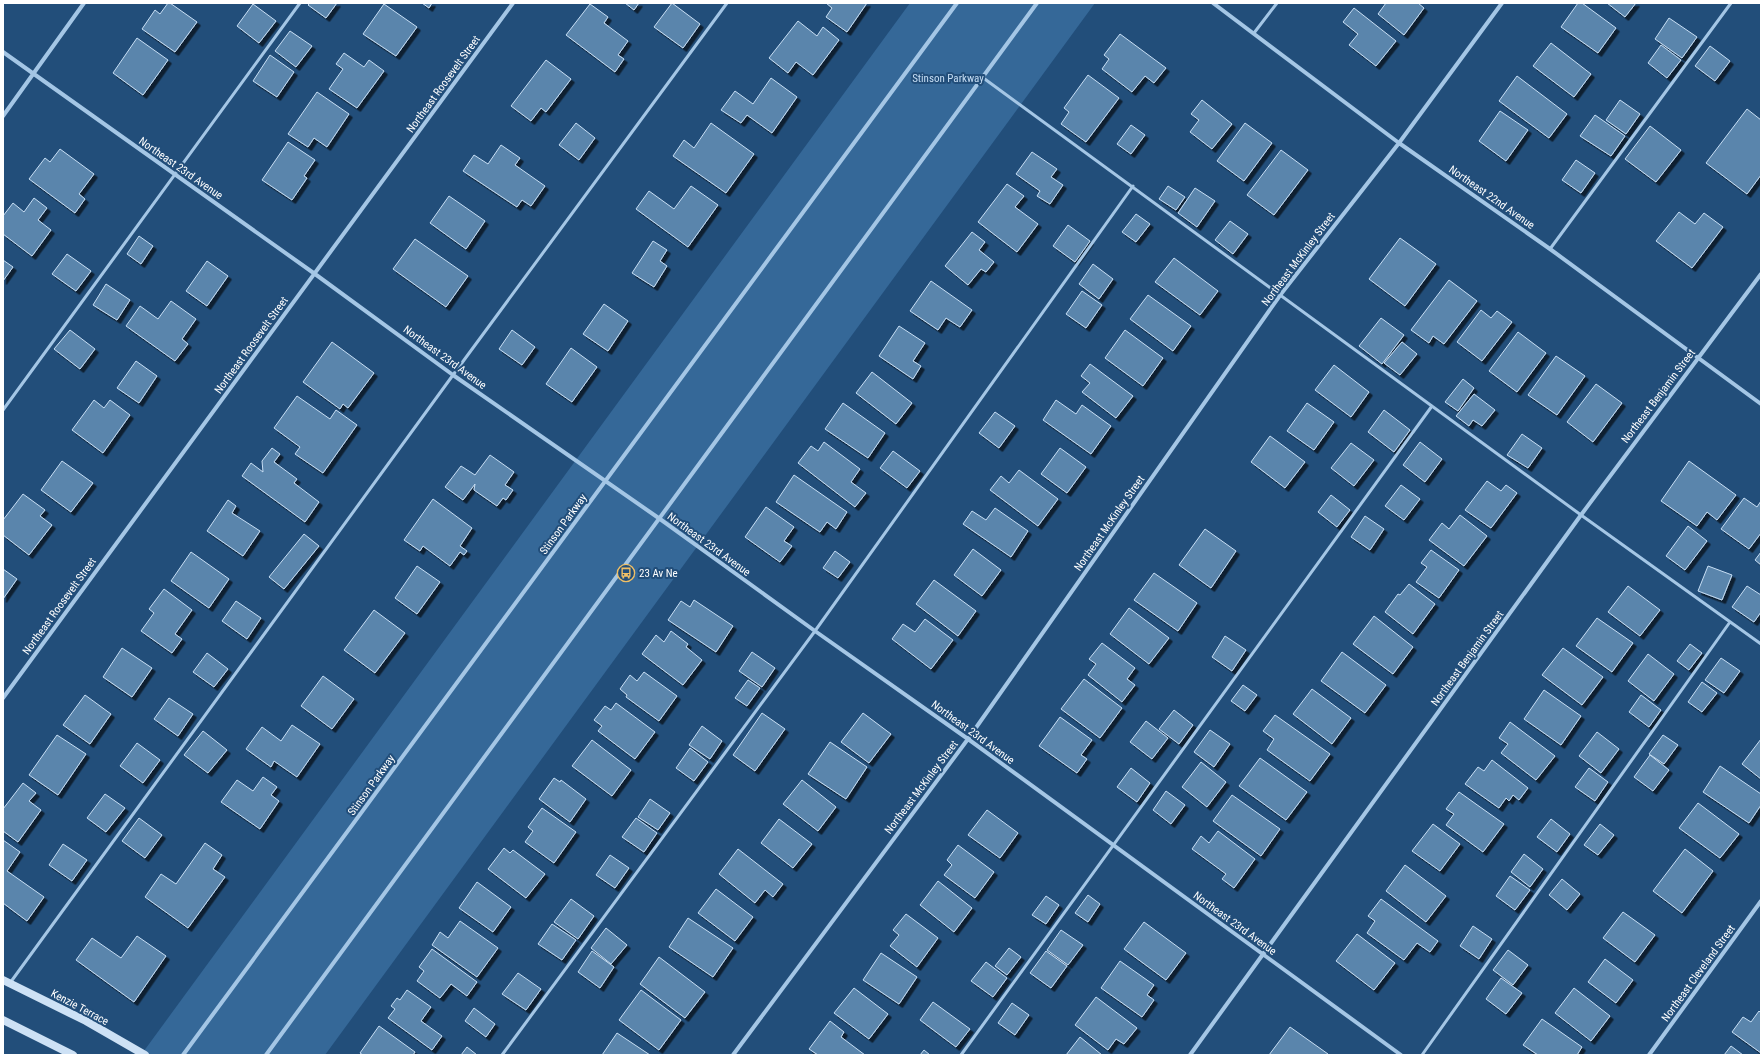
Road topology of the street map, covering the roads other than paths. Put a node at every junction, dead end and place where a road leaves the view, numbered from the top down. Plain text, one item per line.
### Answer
1 (84, 3) edge
2 (300, 3) edge
3 (513, 3) edge
4 (727, 3) edge
5 (957, 3) edge
6 (1037, 3) edge
7 (1213, 3) edge
8 (1277, 3) edge
9 (1502, 3) edge
10 (1731, 3) edge
11 (1254, 33) junction
12 (3, 52) edge
13 (34, 74) junction
14 (982, 77) junction
15 (3, 116) edge
16 (1399, 143) junction
17 (175, 176) junction
18 (1133, 186) junction
19 (1550, 249) junction
20 (315, 274) junction
21 (1761, 274) edge
22 (1281, 294) junction
23 (1698, 358) junction
24 (453, 375) junction
25 (1761, 404) edge
26 (1432, 406) junction
27 (3, 410) edge
28 (605, 482) junction
29 (1581, 515) junction
30 (660, 519) junction
31 (1730, 622) junction
32 (816, 631) junction
33 (1761, 644) edge
34 (3, 698) edge
35 (968, 739) junction
36 (1114, 846) junction
37 (1761, 901) edge
38 (1264, 954) junction
39 (6, 982) edge
40 (3, 1020) edge
41 (73, 1055) edge
42 (144, 1055) edge
43 (183, 1055) edge
44 (266, 1055) edge
45 (502, 1055) edge
46 (733, 1055) edge
47 (960, 1055) edge
48 (1190, 1055) edge
49 (1401, 1055) edge
50 (1422, 1055) edge
51 (1649, 1055) edge

1 - 13 street
2 - 17 lane
3 - 20 street, Northeast Roosevelt Street
4 - 24 lane
5 - 28 street, Stinson Parkway
6 - 14 street
7 - 11 street, Northeast 22nd Avenue
8 - 11 lane
9 - 16 street, Northeast McKinley Street
10 - 19 lane
11 - 16 street, Northeast 22nd Avenue
12 - 13 street, Northeast 23rd Avenue
13 - 15 street
13 - 17 street, Northeast 23rd Avenue
14 - 18 lane
14 - 30 street
16 - 19 street, Northeast 22nd Avenue
16 - 22 street, Northeast McKinley Street
17 - 20 street, Northeast 23rd Avenue
17 - 27 lane
18 - 22 lane
18 - 32 lane
19 - 23 street, Northeast 22nd Avenue
20 - 24 street, Northeast 23rd Avenue
20 - 34 street, Northeast Roosevelt Street
21 - 23 street, Northeast Benjamin Street
22 - 26 lane
22 - 35 street, Northeast McKinley Street
23 - 25 street, Northeast 22nd Avenue
23 - 29 street, Northeast Benjamin Street
24 - 28 street, Northeast 23rd Avenue
24 - 39 lane
26 - 29 lane
26 - 36 lane
28 - 30 street, Northeast 23rd Avenue
28 - 43 street, Stinson Parkway
29 - 31 lane
29 - 38 street, Northeast Benjamin Street
30 - 32 street, Northeast 23rd Avenue
30 - 44 street
31 - 33 lane
31 - 50 lane
32 - 35 street, Northeast 23rd Avenue
32 - 45 lane
35 - 36 street, Northeast 23rd Avenue
35 - 46 street, Northeast McKinley Street
36 - 38 street, Northeast 23rd Avenue
36 - 47 lane
37 - 51 street, Northeast Cleveland Street
38 - 48 street, Northeast Benjamin Street
38 - 49 street, Northeast 23rd Avenue
39 - 42 main road, Kenzie Terrace
40 - 41 main road

